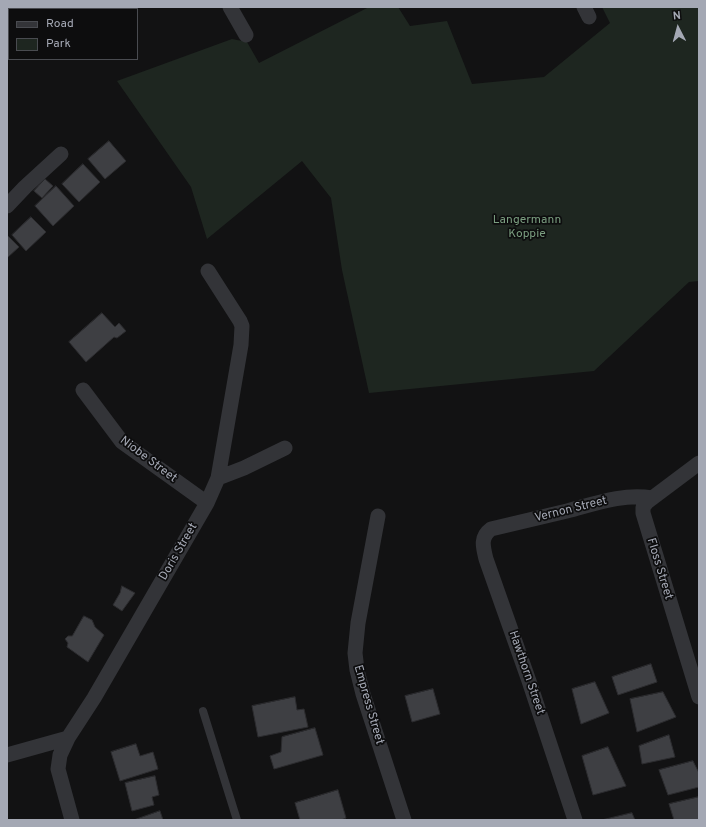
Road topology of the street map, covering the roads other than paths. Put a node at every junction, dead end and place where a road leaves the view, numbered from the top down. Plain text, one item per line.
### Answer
1 (230, 7) edge
2 (246, 35) dead end
3 (61, 154) dead end
4 (7, 206) edge
5 (208, 271) dead end
6 (83, 390) dead end
7 (285, 448) dead end
8 (699, 463) edge
9 (218, 478) junction
10 (652, 498) junction
11 (207, 503) junction
12 (378, 516) dead end
13 (491, 529) joint
14 (699, 697) edge
15 (203, 711) dead end
16 (68, 738) junction
17 (7, 755) edge
18 (72, 820) edge
19 (236, 820) edge
20 (404, 820) edge
21 (575, 820) edge

1 - 2 street
3 - 4 street
5 - 9 street, Doris Street
6 - 11 street, Niobe Street
7 - 9 street
8 - 10 street, Floss Street
9 - 11 street, Doris Street
10 - 13 street, Vernon Street
10 - 14 street, Floss Street
11 - 16 street, Doris Street
12 - 20 street, Empress Street
13 - 21 street, Hawthorn Street
15 - 19 lane
16 - 17 street
16 - 18 street, Doris Street

